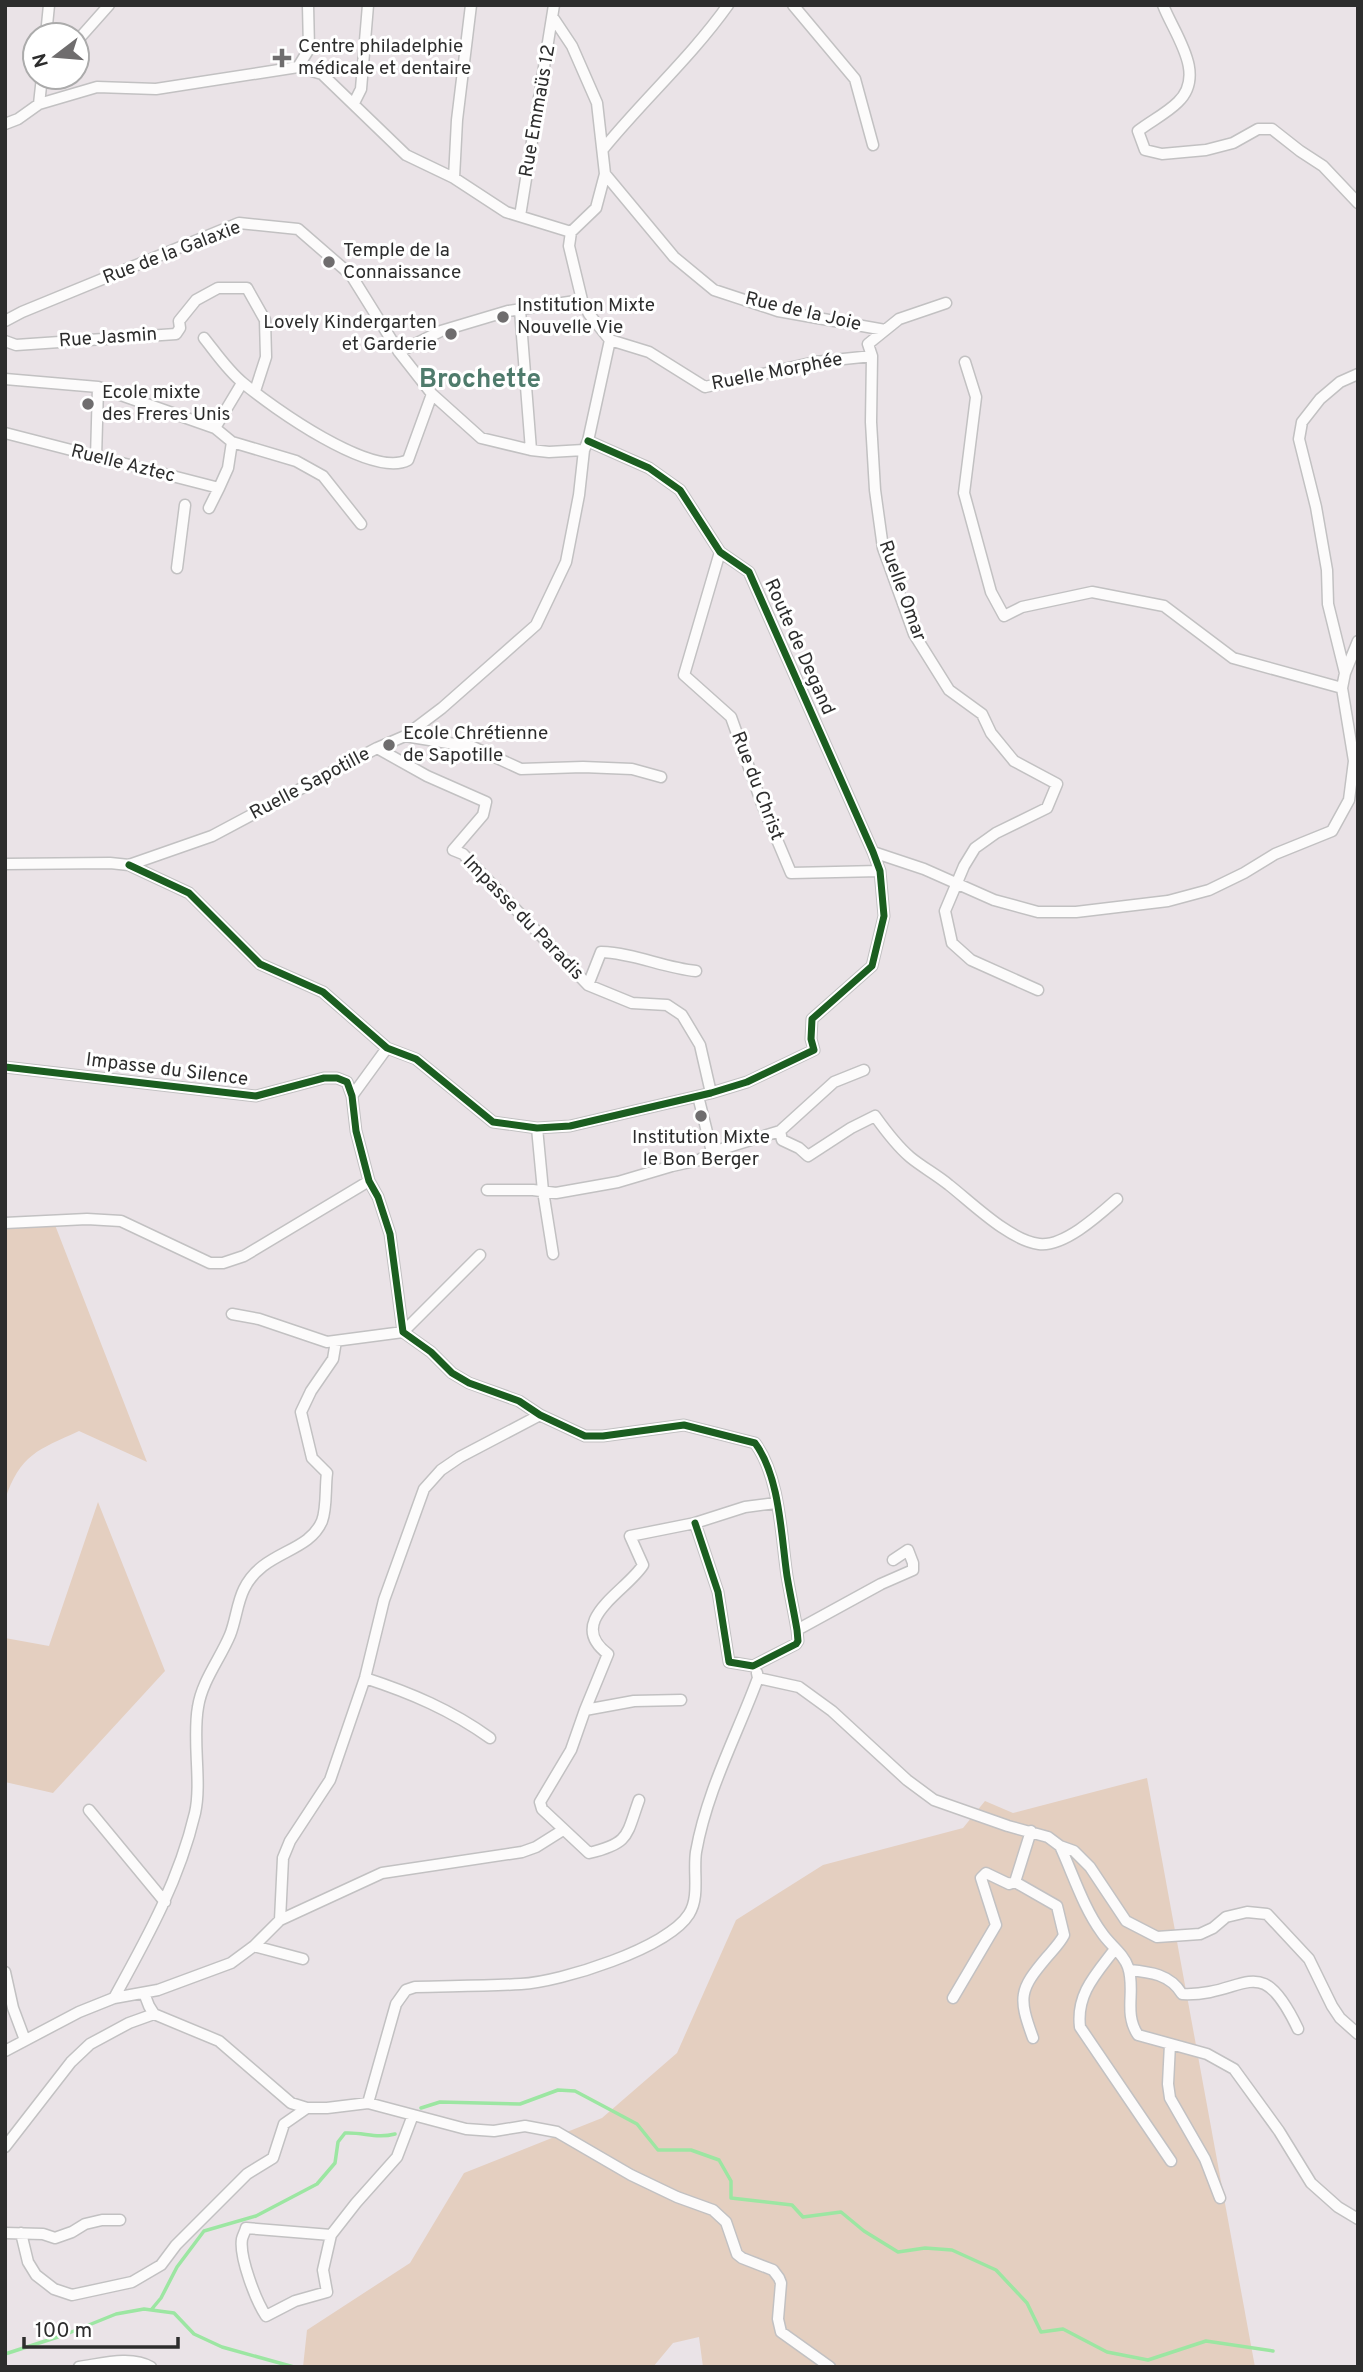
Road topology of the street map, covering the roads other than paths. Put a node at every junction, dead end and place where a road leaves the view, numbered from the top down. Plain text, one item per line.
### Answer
1 (110, 5) edge
2 (308, 5) edge
3 (368, 5) edge
4 (471, 5) edge
5 (554, 5) edge
6 (728, 5) edge
7 (793, 5) edge
8 (1163, 5) edge
9 (554, 19) junction
10 (91, 26) edge
11 (298, 67) junction
12 (41, 91) edge
13 (354, 103) junction
14 (39, 104) junction
15 (5, 124) edge
16 (873, 145) dead end
17 (604, 148) junction
18 (606, 173) junction
19 (454, 178) junction
20 (1358, 202) edge
21 (520, 216) junction
22 (571, 232) junction
23 (582, 300) junction
24 (946, 303) dead end
25 (520, 310) junction
26 (5, 321) edge
27 (885, 330) junction
28 (204, 338) dead end
29 (610, 340) junction
30 (5, 341) edge
31 (399, 352) junction
32 (872, 356) junction
33 (965, 362) dead end
34 (1358, 373) edge
35 (5, 379) edge
36 (242, 383) junction
37 (98, 387) junction
38 (255, 391) junction
39 (432, 394) junction
40 (215, 428) junction
41 (5, 433) edge
42 (232, 442) junction
43 (586, 446) junction
44 (531, 450) junction
45 (96, 458) junction
46 (219, 488) junction
47 (185, 505) dead end
48 (209, 508) dead end
49 (360, 524) dead end
50 (720, 552) junction
51 (177, 568) dead end
52 (1358, 641) edge
53 (1345, 673) junction
54 (1342, 688) junction
55 (405, 736) junction
56 (377, 748) junction
57 (661, 777) dead end
58 (873, 852) junction
59 (5, 864) edge
60 (129, 865) junction
61 (880, 871) junction
62 (956, 884) junction
63 (696, 971) dead end
64 (588, 985) junction
65 (1038, 990) dead end
66 (387, 1048) junction
67 (5, 1068) edge
68 (864, 1070) dead end
69 (711, 1093) junction
70 (352, 1096) junction
71 (698, 1096) junction
72 (537, 1128) junction
73 (780, 1131) junction
74 (712, 1152) junction
75 (369, 1181) junction
76 (487, 1190) dead end
77 (543, 1191) junction
78 (1117, 1199) dead end
79 (5, 1223) edge
80 (553, 1254) dead end
81 (480, 1255) dead end
82 (232, 1314) dead end
83 (403, 1332) junction
84 (336, 1341) junction
85 (540, 1415) junction
86 (776, 1503) junction
87 (695, 1523) junction
88 (893, 1560) dead end
89 (797, 1630) junction
90 (753, 1666) junction
91 (365, 1678) junction
92 (758, 1678) junction
93 (681, 1700) dead end
94 (585, 1710) junction
95 (490, 1738) dead end
96 (639, 1800) dead end
97 (89, 1810) dead end
98 (563, 1830) junction
99 (1031, 1831) junction
100 (1060, 1846) junction
101 (1016, 1882) junction
102 (165, 1902) junction
103 (280, 1920) junction
104 (254, 1946) junction
105 (1115, 1950) junction
106 (303, 1959) dead end
107 (1129, 1970) junction
108 (5, 1972) edge
109 (145, 1993) junction
110 (114, 1998) junction
111 (953, 1998) dead end
112 (154, 2014) junction
113 (1298, 2029) dead end
114 (1358, 2034) edge
115 (1033, 2038) dead end
116 (25, 2040) junction
117 (1170, 2044) junction
118 (5, 2051) edge
119 (368, 2103) junction
120 (307, 2108) junction
121 (413, 2115) junction
122 (5, 2147) edge
123 (1171, 2161) dead end
124 (1220, 2198) dead end
125 (1358, 2219) edge
126 (120, 2220) dead end
127 (5, 2233) edge
128 (21, 2233) junction
129 (331, 2235) junction
130 (79, 2367) edge
131 (151, 2367) edge
132 (830, 2367) edge

1 - 10 street
2 - 11 street
3 - 13 street
4 - 19 street
5 - 9 street, Rue Emmaüs 12
6 - 17 street
7 - 16 street
8 - 20 street
9 - 17 street
9 - 21 street, Rue Emmaüs 12
11 - 13 street
11 - 14 street
12 - 14 street
13 - 19 street
14 - 15 street
17 - 18 street
18 - 22 street
18 - 27 street, Rue de la Joie
19 - 21 street
21 - 22 street
22 - 23 street
23 - 25 street
23 - 29 street
24 - 27 street
25 - 31 street
25 - 44 street
26 - 31 street, Rue de la Galaxie
27 - 32 street, Ruelle Omar
28 - 36 street
29 - 32 street, Ruelle Morphée
29 - 43 street, Ruelle Sapotille
30 - 38 street, Rue Jasmin
31 - 39 street, Rue de la Galaxie
32 - 62 street, Ruelle Omar
33 - 54 street
34 - 53 street
35 - 37 street
36 - 38 street
36 - 40 street
37 - 40 street
37 - 45 street
38 - 39 street
39 - 44 street, Rue de la Galaxie
40 - 42 street
41 - 45 street, Ruelle Aztec
42 - 46 street
42 - 49 street
43 - 44 street, Rue de la Galaxie
43 - 50 street, Route de Degand
43 - 55 street, Ruelle Sapotille
45 - 46 street, Ruelle Aztec
46 - 48 street
47 - 51 street
50 - 58 street, Route de Degand
50 - 61 street, Rue du Christ
52 - 53 street
53 - 54 street
54 - 62 street
55 - 56 street, Ruelle Sapotille
55 - 57 street
56 - 60 street, Ruelle Sapotille
56 - 64 street, Impasse du Paradis
58 - 61 street, Route de Degand
58 - 62 street
59 - 60 street, Ruelle Sapotille
60 - 66 street
61 - 69 street, Route de Degand
62 - 65 street
63 - 64 street
64 - 69 street, Impasse du Paradis
66 - 70 street
66 - 72 street
67 - 70 street, Impasse du Silence
68 - 73 street
69 - 71 street
70 - 75 street
71 - 72 street
71 - 74 street
72 - 77 street
73 - 74 street
73 - 78 street
74 - 77 street
75 - 79 street
75 - 83 street
76 - 77 street
77 - 80 street
81 - 83 street
82 - 84 street
83 - 84 street
83 - 85 street
84 - 102 street
85 - 86 street
85 - 91 street
86 - 87 street
86 - 89 street
87 - 90 street
87 - 94 street
88 - 89 street
89 - 90 street
90 - 92 street
91 - 95 street
91 - 103 street
92 - 99 street
92 - 119 street
93 - 94 street
94 - 98 street
96 - 98 street
97 - 102 street
98 - 103 street
99 - 100 street
99 - 101 street
100 - 105 street
100 - 114 street
101 - 111 street
101 - 115 street
102 - 110 street
103 - 104 street
104 - 106 street
104 - 109 street
105 - 107 street
105 - 123 street
107 - 113 street
107 - 117 street
108 - 116 street
109 - 110 street
109 - 112 street
110 - 116 street
112 - 120 street
112 - 122 street
116 - 118 street
117 - 124 street
117 - 125 street
119 - 120 street
119 - 121 street
120 - 128 street
121 - 129 street
121 - 132 street
126 - 128 street
127 - 128 street
129 - 129 street
130 - 131 street

